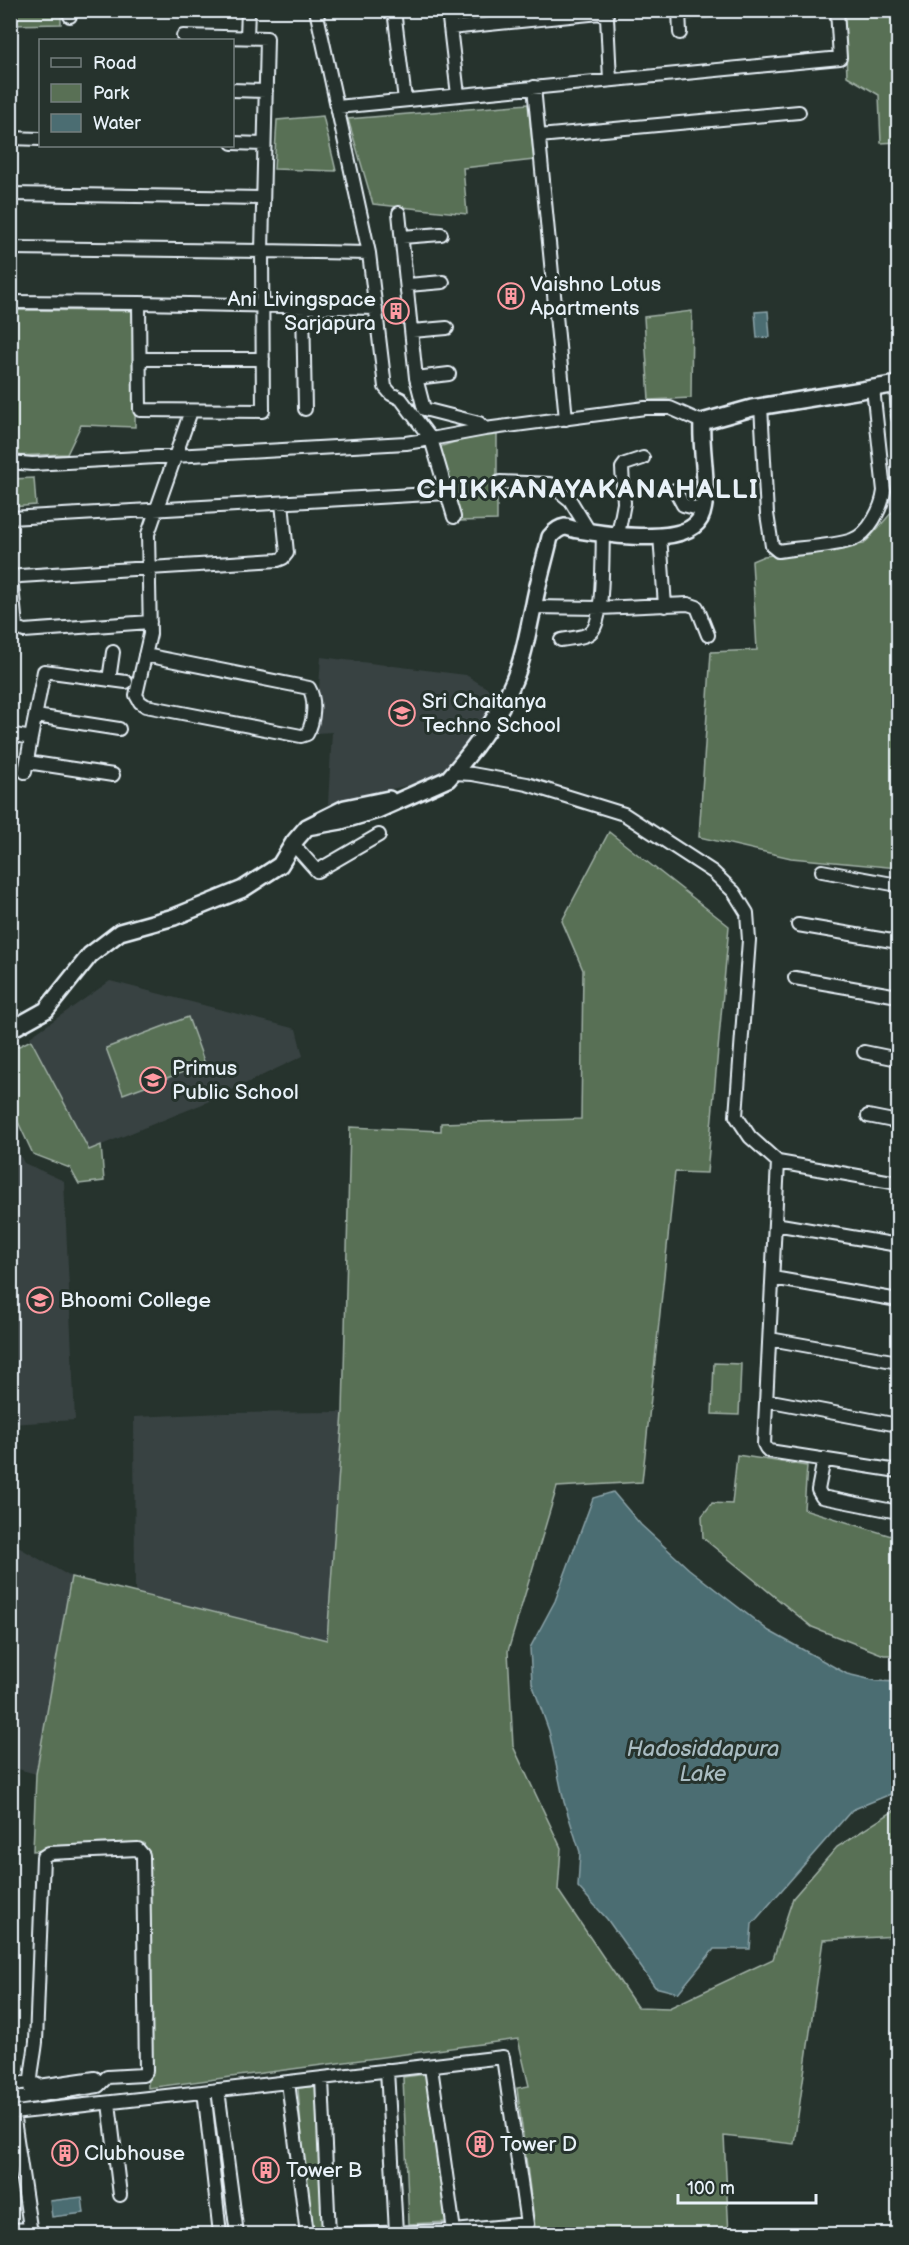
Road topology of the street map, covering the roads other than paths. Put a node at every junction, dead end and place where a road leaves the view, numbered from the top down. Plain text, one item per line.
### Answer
1 (248, 10) edge
2 (316, 10) edge
3 (394, 10) edge
4 (448, 10) edge
5 (711, 10) edge
6 (837, 10) edge
7 (679, 11) edge
8 (501, 16) edge
9 (450, 28) junction
10 (680, 33) dead end
11 (183, 36) dead end
12 (247, 37) junction
13 (610, 80) junction
14 (534, 87) junction
15 (234, 90) edge
16 (266, 91) junction
17 (458, 95) junction
18 (405, 100) junction
19 (337, 107) junction
20 (798, 112) dead end
21 (539, 136) junction
22 (10, 138) edge
23 (39, 139) edge
24 (234, 143) edge
25 (264, 144) junction
26 (10, 194) edge
27 (263, 198) junction
28 (399, 213) dead end
29 (441, 234) dead end
30 (402, 237) junction
31 (10, 248) edge
32 (262, 251) junction
33 (369, 253) junction
34 (442, 282) dead end
35 (408, 285) junction
36 (10, 302) edge
37 (139, 303) junction
38 (262, 304) junction
39 (303, 306) junction
40 (376, 308) junction
41 (447, 328) dead end
42 (412, 331) junction
43 (140, 358) junction
44 (262, 360) junction
45 (449, 374) dead end
46 (416, 378) junction
47 (897, 384) edge
48 (873, 388) junction
49 (761, 406) junction
50 (305, 409) dead end
51 (191, 411) junction
52 (898, 417) edge
53 (566, 418) junction
54 (702, 422) junction
55 (485, 429) junction
56 (431, 439) junction
57 (175, 457) junction
58 (643, 458) dead end
59 (10, 462) edge
60 (500, 482) dead end
61 (675, 490) dead end
62 (447, 493) junction
63 (282, 503) junction
64 (157, 510) junction
65 (703, 510) junction
66 (454, 517) dead end
67 (10, 518) edge
68 (604, 533) junction
69 (660, 535) junction
70 (149, 567) junction
71 (664, 606) junction
72 (533, 607) junction
73 (600, 608) junction
74 (150, 622) junction
75 (708, 635) dead end
76 (561, 640) dead end
77 (113, 652) dead end
78 (145, 655) junction
79 (110, 680) junction
80 (126, 682) dead end
81 (36, 716) junction
82 (119, 729) dead end
83 (10, 735) edge
84 (32, 738) junction
85 (454, 773) junction
86 (113, 775) dead end
87 (379, 835) dead end
88 (292, 844) junction
89 (822, 871) dead end
90 (898, 885) edge
91 (798, 925) dead end
92 (898, 942) edge
93 (795, 978) dead end
94 (898, 996) edge
95 (10, 1030) edge
96 (864, 1053) dead end
97 (898, 1059) edge
98 (868, 1116) dead end
99 (898, 1122) edge
100 (778, 1162) junction
101 (898, 1183) edge
102 (775, 1224) junction
103 (898, 1245) edge
104 (773, 1278) junction
105 (898, 1300) edge
106 (770, 1339) junction
107 (898, 1362) edge
108 (766, 1400) junction
109 (898, 1425) edge
110 (824, 1459) junction
111 (898, 1471) edge
112 (898, 1512) edge
113 (431, 2067) junction
114 (387, 2070) junction
115 (95, 2078) dead end
116 (322, 2079) junction
117 (30, 2081) junction
118 (288, 2082) junction
119 (10, 2086) edge
120 (218, 2090) junction
121 (202, 2092) junction
122 (32, 2096) junction
123 (10, 2100) edge
124 (109, 2103) junction
125 (12, 2111) edge
126 (120, 2195) dead end
127 (528, 2229) edge
128 (10, 2230) edge
129 (454, 2231) junction
130 (31, 2232) edge
131 (396, 2232) junction
132 (220, 2235) edge
133 (237, 2235) edge
134 (307, 2235) edge
135 (329, 2235) edge
136 (344, 2235) edge

1 - 12 street
2 - 19 street
3 - 18 street
4 - 9 street
5 - 7 street
6 - 13 street
7 - 10 street
8 - 9 street
8 - 13 street
9 - 17 street
11 - 12 street
12 - 16 street
13 - 14 street
14 - 17 street
14 - 21 street
15 - 16 street
16 - 25 street
17 - 18 street
18 - 19 street
19 - 33 street
20 - 21 street
21 - 53 street
22 - 23 street
24 - 25 street
25 - 27 street
26 - 27 street
27 - 32 street
28 - 30 street
29 - 30 street
30 - 35 street
31 - 32 street
32 - 33 street
32 - 38 street
33 - 40 street
34 - 35 street
35 - 42 street
36 - 37 street
37 - 38 street
37 - 43 street
38 - 39 street
38 - 44 street
39 - 40 street
39 - 50 street
40 - 56 street
41 - 42 street
42 - 46 street
43 - 44 street
43 - 51 street
44 - 51 street
45 - 46 street
46 - 55 street
47 - 48 main road
47 - 52 street
48 - 49 main road
48 - 49 street
49 - 54 main road
51 - 57 street
53 - 54 street
53 - 55 street
54 - 65 main road
55 - 56 street
56 - 57 street
56 - 62 street
57 - 59 street
57 - 64 street
58 - 68 street
60 - 68 street
61 - 65 street
62 - 63 street
62 - 66 street
63 - 64 street
63 - 70 street
64 - 67 street
64 - 70 street
65 - 69 main road
68 - 69 main road
68 - 72 main road
68 - 73 street
69 - 71 street
70 - 74 street
70 - 74 street
71 - 73 street
71 - 75 street
72 - 73 street
72 - 85 main road
73 - 76 street
74 - 78 street
77 - 79 street
78 - 78 street
79 - 80 street
79 - 81 street
81 - 82 street
81 - 84 street
83 - 84 street
84 - 86 street
85 - 88 main road
85 - 100 street
87 - 88 street
88 - 95 main road
89 - 90 street
91 - 92 street
93 - 94 street
96 - 97 street
98 - 99 street
100 - 101 street
100 - 102 street
102 - 103 street
102 - 104 street
104 - 105 street
104 - 106 street
106 - 107 street
106 - 108 street
108 - 109 street
108 - 110 street
110 - 111 street
110 - 112 street
113 - 114 street
113 - 127 street
113 - 129 street
114 - 116 street
114 - 131 street
115 - 117 street
116 - 118 street
116 - 135 street
117 - 119 street
117 - 122 street
117 - 122 street
118 - 120 street
118 - 134 street
120 - 121 street
120 - 133 street
121 - 124 street
121 - 132 street
122 - 123 street
124 - 125 street
124 - 126 street
125 - 130 street
127 - 129 street
128 - 130 street
129 - 131 street
131 - 136 street

